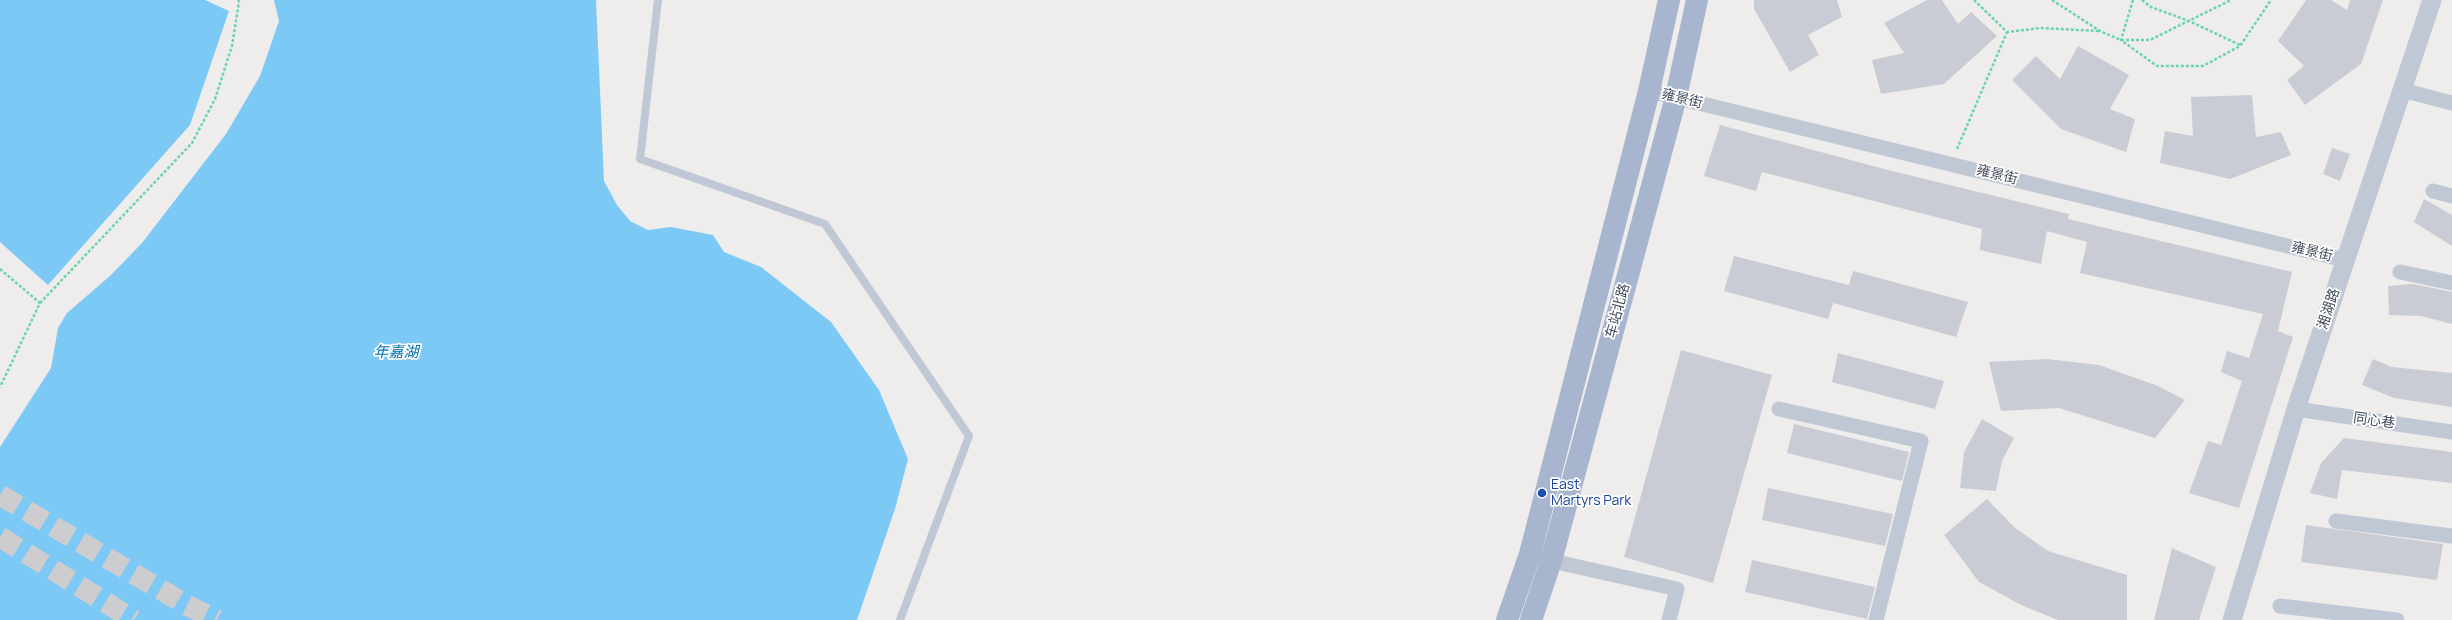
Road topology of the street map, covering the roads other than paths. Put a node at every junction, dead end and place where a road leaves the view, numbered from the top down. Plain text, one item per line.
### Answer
1 (658, 0) edge
2 (1668, 0) edge
3 (1697, 0) edge
4 (2432, 0) edge
5 (2402, 90) junction
6 (1649, 91) junction
7 (1676, 97) junction
8 (2452, 103) edge
9 (2433, 191) dead end
10 (2452, 196) edge
11 (2345, 260) junction
12 (2400, 272) dead end
13 (2452, 283) edge
14 (1779, 409) dead end
15 (2296, 409) junction
16 (2452, 432) edge
17 (2336, 521) dead end
18 (2452, 536) edge
19 (1530, 554) junction
20 (1551, 561) junction
21 (2280, 606) dead end
22 (900, 620) edge
23 (1507, 620) edge
24 (1531, 620) edge
25 (1669, 620) edge
26 (1876, 620) edge
27 (2232, 620) edge
28 (2397, 620) edge

1 - 22 lane
2 - 6 main road, 车站北路
3 - 7 main road, 车站北路
4 - 5 street, 湘湖路
5 - 8 street
5 - 11 street, 湘湖路
6 - 7 street, 雍景街
6 - 19 main road, 车站北路
7 - 11 street, 雍景街
7 - 20 main road, 车站北路
9 - 10 street
11 - 15 street, 湘湖路
12 - 13 street
14 - 26 street
15 - 16 street, 同心巷
15 - 27 street, 湘湖路
17 - 18 street
19 - 20 street
19 - 23 main road, 车站北路
20 - 24 main road, 车站北路
20 - 25 street
21 - 28 street

